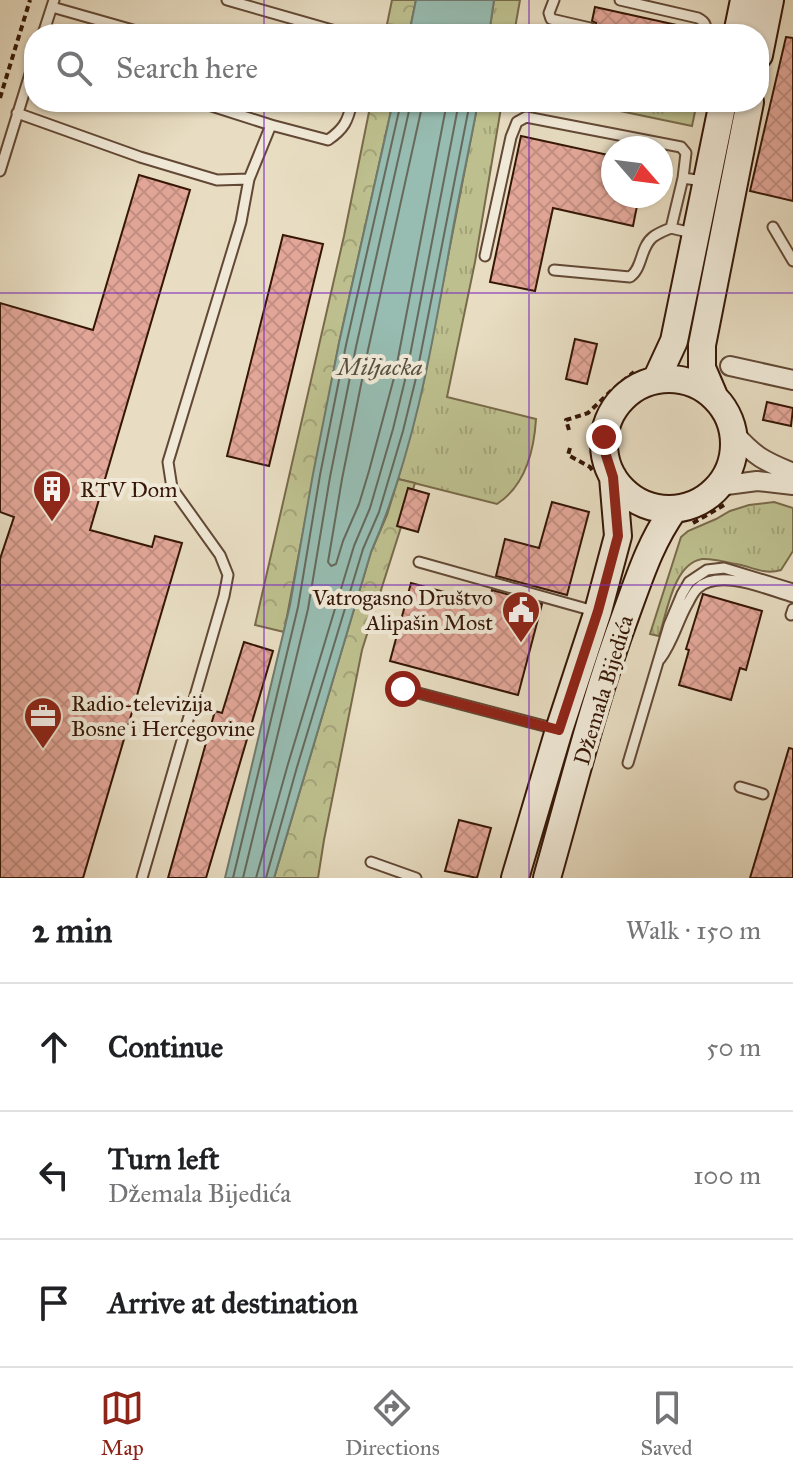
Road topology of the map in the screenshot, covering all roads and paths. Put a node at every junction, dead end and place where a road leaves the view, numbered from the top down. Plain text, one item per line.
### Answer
1 (30, 0) edge
2 (227, 0) edge
3 (554, 0) edge
4 (620, 0) edge
5 (744, 0) edge
6 (770, 0) edge
7 (53, 4) edge
8 (46, 24) edge
9 (116, 24) edge
10 (311, 24) edge
11 (573, 24) edge
12 (705, 24) edge
13 (739, 24) edge
14 (765, 24) edge
15 (24, 92) edge
16 (0, 98) edge
17 (230, 112) edge
18 (350, 112) edge
19 (719, 112) edge
20 (748, 112) edge
21 (17, 113) junction
22 (271, 125) junction
23 (0, 171) edge
24 (249, 179) junction
25 (695, 180) junction
26 (773, 227) dead end
27 (684, 231) junction
28 (485, 256) dead end
29 (793, 261) edge
30 (554, 270) dead end
31 (730, 366) dead end
32 (647, 374) junction
33 (793, 380) edge
34 (714, 396) junction
35 (569, 430) dead end
36 (733, 432) junction
37 (793, 473) edge
38 (613, 477) junction
39 (793, 485) edge
40 (725, 493) junction
41 (682, 517) junction
42 (419, 562) dead end
43 (793, 589) edge
44 (793, 597) edge
45 (598, 611) junction
46 (657, 663) junction
47 (403, 689) dead end
48 (559, 730) junction
49 (628, 763) dead end
50 (740, 787) dead end
51 (763, 794) dead end
52 (371, 862) dead end
53 (142, 878) edge
54 (416, 878) edge
55 (515, 878) edge
56 (547, 878) edge

1 - 16 path
2 - 10 lane
3 - 11 lane
4 - 12 lane
5 - 13 street
6 - 14 street
7 - 8 lane
7 - 9 lane
15 - 21 lane
17 - 22 lane
18 - 22 lane
19 - 25 street
20 - 34 street
21 - 23 lane
21 - 24 lane
22 - 24 lane
24 - 53 lane
25 - 27 street
25 - 28 lane
26 - 29 lane
27 - 30 lane
27 - 32 street
31 - 33 street
32 - 34 street
32 - 35 path
32 - 38 street, Džemala Bijedića
34 - 36 street
36 - 37 street
36 - 40 street
38 - 41 street
38 - 45 street, Džemala Bijedića
39 - 40 street
40 - 41 path
40 - 41 street
41 - 56 street, Džemala Bijedića
42 - 45 lane
43 - 46 lane
44 - 46 lane
45 - 48 street, Džemala Bijedića
46 - 49 lane
47 - 48 lane
48 - 55 street, Džemala Bijedića
50 - 51 lane
52 - 54 lane

